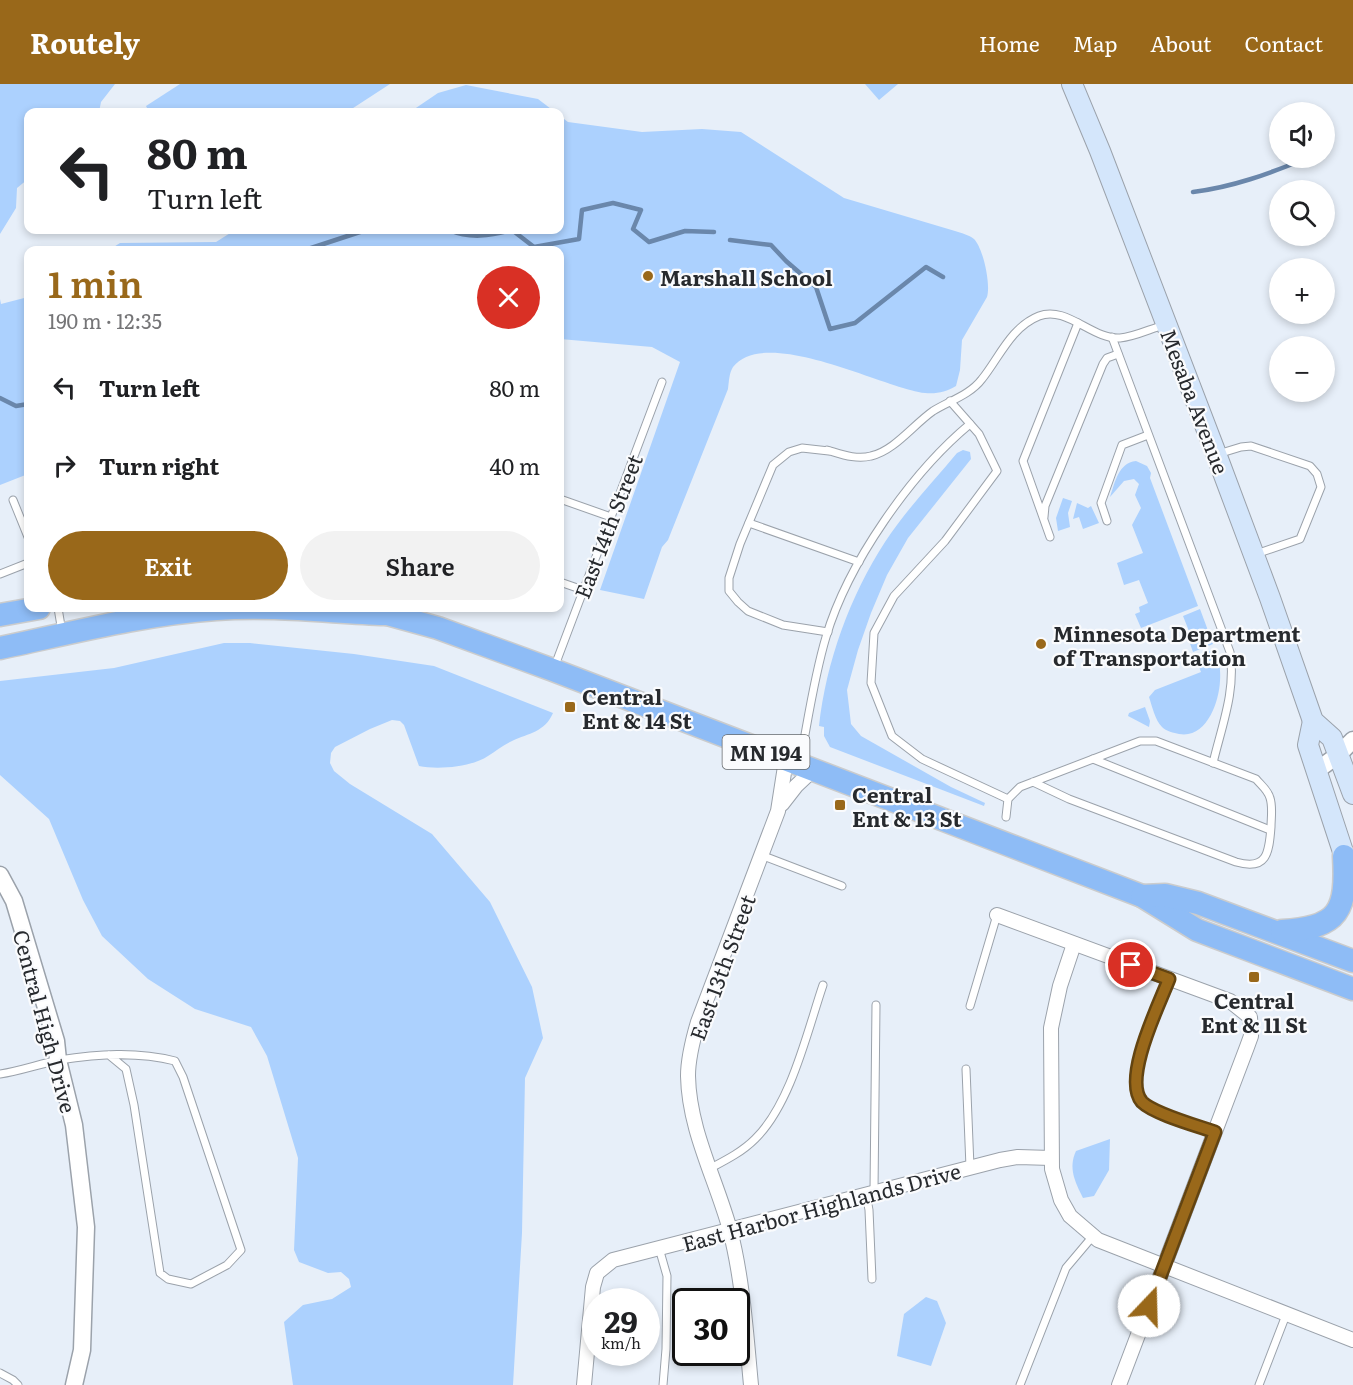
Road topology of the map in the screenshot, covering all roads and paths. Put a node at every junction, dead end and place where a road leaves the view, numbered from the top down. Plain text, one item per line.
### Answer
1 (1074, 87) edge
2 (1078, 323) junction
3 (1166, 324) junction
4 (1112, 337) junction
5 (1118, 354) junction
6 (662, 382) dead end
7 (950, 401) junction
8 (970, 424) junction
9 (1148, 435) junction
10 (1216, 455) junction
11 (14, 500) dead end
12 (564, 500) edge
13 (611, 517) junction
14 (1044, 520) junction
15 (1107, 521) dead end
16 (749, 523) junction
17 (24, 526) edge
18 (1050, 537) dead end
19 (1254, 555) junction
20 (859, 562) junction
21 (24, 565) edge
22 (0, 574) edge
23 (564, 583) edge
24 (583, 590) junction
25 (24, 611) edge
26 (59, 612) edge
27 (183, 612) edge
28 (382, 612) edge
29 (0, 615) edge
30 (828, 632) junction
31 (63, 635) junction
32 (0, 648) edge
33 (553, 670) junction
34 (1313, 721) junction
35 (1353, 740) edge
36 (1338, 754) junction
37 (1093, 759) junction
38 (1213, 763) junction
39 (800, 765) junction
40 (1316, 771) junction
41 (1033, 782) junction
42 (1353, 794) edge
43 (1008, 799) junction
44 (778, 811) junction
45 (1006, 817) dead end
46 (1270, 830) junction
47 (761, 855) junction
48 (1344, 856) junction
49 (0, 875) edge
50 (1353, 880) edge
51 (842, 886) dead end
52 (1142, 896) junction
53 (997, 915) joint
54 (1277, 932) junction
55 (1074, 944) junction
56 (1353, 961) edge
57 (1324, 978) junction
58 (1169, 979) junction
59 (823, 985) dead end
60 (1353, 989) edge
61 (1353, 1001) edge
62 (876, 1005) dead end
63 (970, 1006) dead end
64 (109, 1054) junction
65 (58, 1060) junction
66 (966, 1069) dead end
67 (0, 1074) edge
68 (1215, 1132) junction
69 (1051, 1158) junction
70 (970, 1167) junction
71 (709, 1169) junction
72 (870, 1193) junction
73 (730, 1229) junction
74 (1093, 1236) junction
75 (659, 1248) junction
76 (1164, 1266) junction
77 (872, 1279) dead end
78 (1286, 1315) junction
79 (1353, 1341) edge
80 (0, 1373) edge
81 (18, 1385) edge
82 (74, 1385) edge
83 (584, 1385) edge
84 (663, 1385) edge
85 (751, 1385) edge
86 (1020, 1385) edge
87 (1119, 1385) edge
88 (1259, 1385) edge

1 - 3 main road, Mesaba Avenue
2 - 4 lane
2 - 7 lane
2 - 14 lane
3 - 4 lane
3 - 10 main road, Mesaba Avenue
4 - 5 lane
5 - 9 lane
5 - 14 lane
6 - 13 lane, East 14th Street
7 - 8 lane
7 - 16 lane
8 - 20 lane
8 - 43 lane
9 - 15 lane
9 - 38 lane
10 - 19 main road, Mesaba Avenue
10 - 19 lane
11 - 17 lane
12 - 13 lane
13 - 24 lane, East 14th Street
14 - 18 lane
16 - 20 lane
16 - 30 lane
19 - 34 main road, Mesaba Avenue
20 - 30 lane
21 - 22 lane
23 - 24 lane
24 - 33 lane, East 14th Street
25 - 29 highway
26 - 31 lane
27 - 31 highway, MN 194
28 - 33 highway, MN 194
30 - 39 lane
31 - 32 highway, MN 194
33 - 39 highway, MN 194
34 - 36 main road, Mesaba Avenue
34 - 40 main road, Mesaba Avenue
35 - 36 street
36 - 40 street
36 - 42 main road, Mesaba Avenue
37 - 38 lane
37 - 41 lane
37 - 46 lane
38 - 46 lane
39 - 44 street, East 13th Street
39 - 44 street, East 13th Street
39 - 52 highway, MN 194
40 - 48 main road, Mesaba Avenue
41 - 43 lane
41 - 46 lane
43 - 45 lane
44 - 47 street, East 13th Street
47 - 51 lane
47 - 71 street, East 13th Street
48 - 50 main road, Mesaba Avenue
48 - 54 highway
49 - 65 street, Central High Drive
52 - 54 highway, MN 194
52 - 57 highway, MN 194
53 - 55 street
53 - 63 lane
54 - 56 highway, MN 194
55 - 58 street
55 - 69 street
57 - 60 highway, MN 194
57 - 61 highway, MN 194
58 - 68 lane
58 - 68 street
59 - 71 lane
62 - 72 lane
64 - 64 lane
64 - 65 lane
65 - 67 lane
65 - 82 street, Central High Drive
66 - 70 lane
68 - 76 street
69 - 70 street, East Harbor Highlands Drive
69 - 74 street
70 - 72 street, East Harbor Highlands Drive
71 - 73 street, East 13th Street
72 - 73 street, East Harbor Highlands Drive
72 - 77 lane
73 - 75 street, East Harbor Highlands Drive
73 - 85 street, East 13th Street
74 - 76 street
74 - 86 lane
75 - 83 street, East Harbor Highlands Drive
75 - 84 lane
76 - 78 street
76 - 87 street
78 - 79 street
78 - 88 lane
80 - 81 lane

